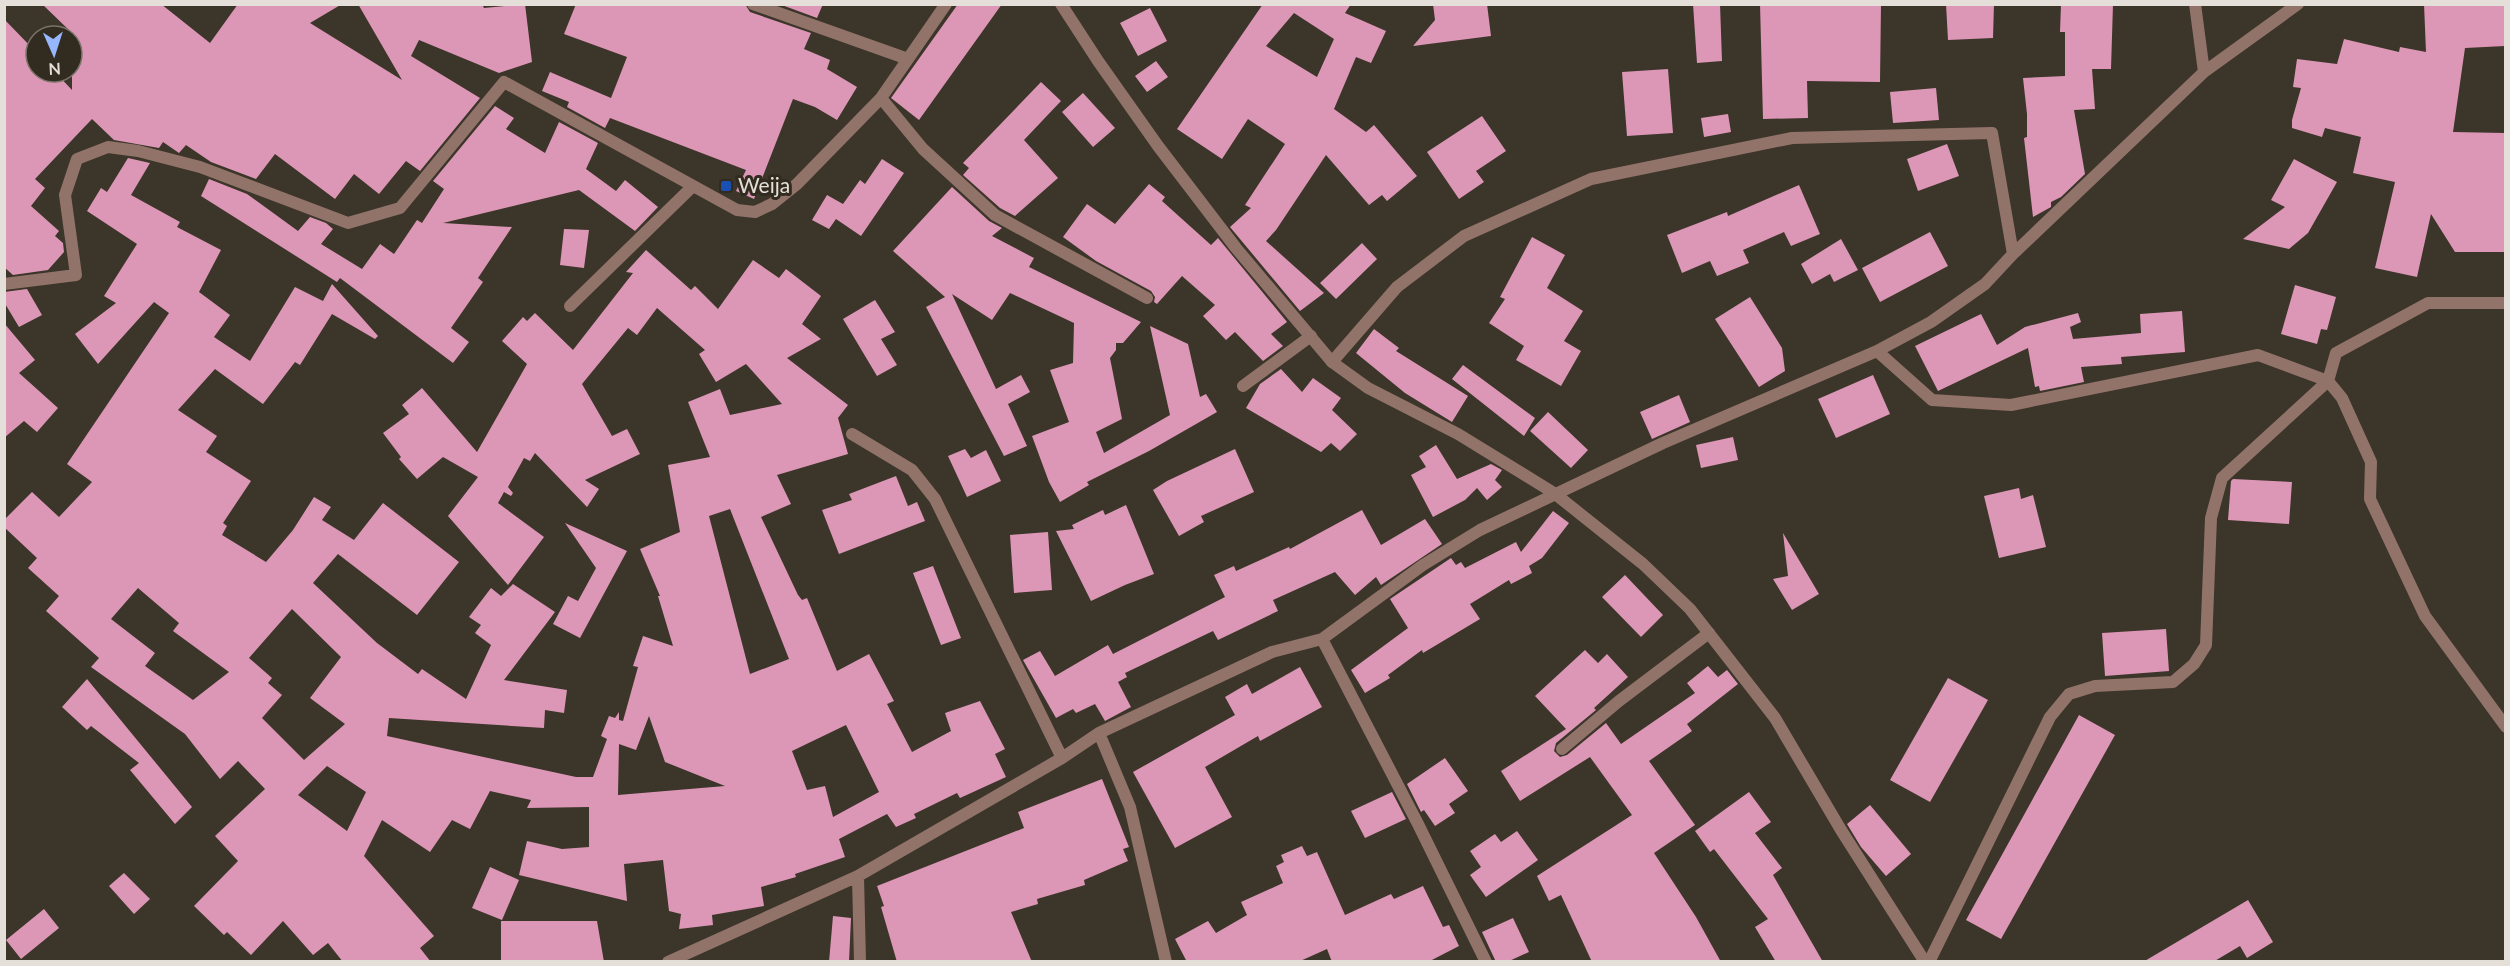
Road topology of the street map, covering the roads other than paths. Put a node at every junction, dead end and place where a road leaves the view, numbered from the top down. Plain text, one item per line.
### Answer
1 (753, 4) edge
2 (946, 4) edge
3 (1061, 4) edge
4 (2195, 4) edge
5 (2298, 4) edge
6 (908, 59) junction
7 (2204, 72) junction
8 (881, 98) junction
9 (693, 186) junction
10 (2013, 254) junction
11 (4, 284) edge
12 (1147, 298) dead end
13 (2505, 303) edge
14 (570, 306) dead end
15 (1311, 336) junction
16 (1877, 351) junction
17 (1332, 362) junction
18 (2328, 381) junction
19 (1243, 386) dead end
20 (852, 435) dead end
21 (1554, 493) junction
22 (1709, 633) junction
23 (1322, 639) junction
24 (2505, 727) edge
25 (1099, 733) junction
26 (1562, 749) dead end
27 (1062, 758) junction
28 (858, 876) junction
29 (668, 962) edge
30 (860, 962) edge
31 (1166, 962) edge
32 (1486, 962) edge
33 (1927, 962) edge

1 - 6 street
2 - 6 street
3 - 15 street
4 - 7 street
5 - 7 street
6 - 8 street
7 - 10 street
8 - 9 street
8 - 12 street
9 - 11 street
9 - 14 street
10 - 16 street
10 - 17 street
13 - 18 street
15 - 17 street
15 - 19 street
16 - 18 street
16 - 21 street
17 - 21 street
18 - 24 street
18 - 33 street
20 - 27 street
21 - 22 street
21 - 23 street
22 - 26 street
22 - 33 street
23 - 25 street
23 - 32 street
25 - 27 street
25 - 31 street
27 - 28 street
28 - 29 street
28 - 30 street

